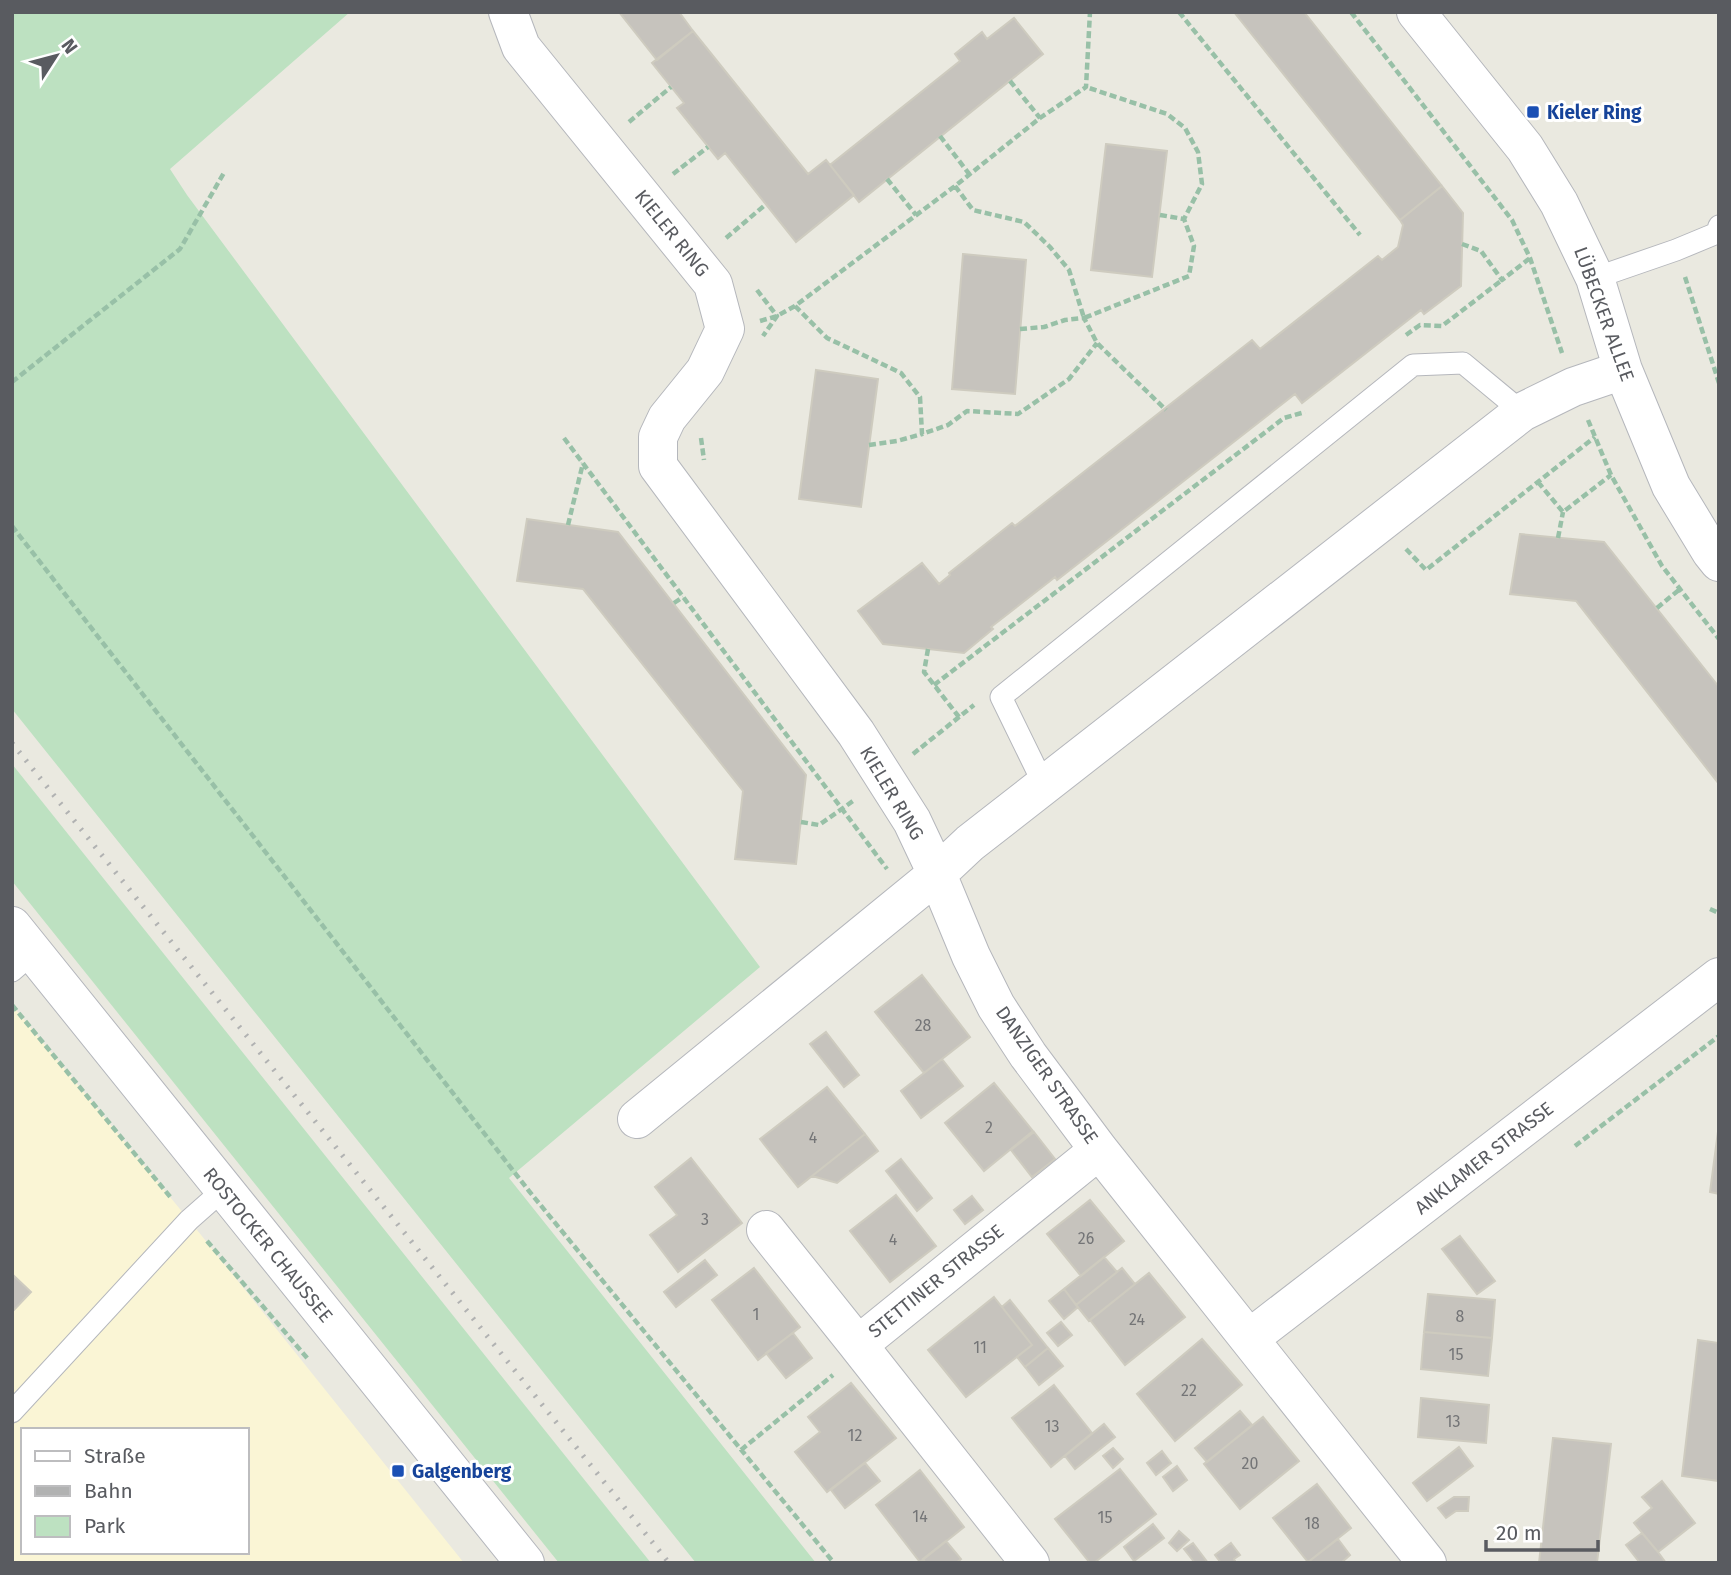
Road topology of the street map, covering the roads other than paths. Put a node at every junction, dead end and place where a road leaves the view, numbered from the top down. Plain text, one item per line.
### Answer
1 (508, 12) edge
2 (1416, 12) edge
3 (1718, 230) edge
4 (1595, 278) junction
5 (1623, 370) junction
6 (1522, 412) junction
7 (1719, 562) edge
8 (1044, 785) junction
9 (923, 886) junction
10 (19, 950) edge
11 (1719, 977) edge
12 (637, 1119) dead end
13 (1099, 1150) junction
14 (223, 1190) junction
15 (766, 1230) dead end
16 (1250, 1338) junction
17 (861, 1348) junction
18 (12, 1412) edge
19 (523, 1562) edge
20 (1030, 1563) edge
21 (1427, 1563) edge

1 - 9 street, KIELER RING
2 - 4 street, LÜBECKER ALLEE
3 - 4 lane
4 - 5 street, LÜBECKER ALLEE
5 - 6 street
5 - 7 street, LÜBECKER ALLEE
6 - 8 street
6 - 8 lane
8 - 9 street
9 - 12 street
9 - 13 street, DANZIGER STRASSE
10 - 14 street, ROSTOCKER CHAUSSEE
11 - 16 street, ANKLAMER STRASSE
13 - 16 street, DANZIGER STRASSE
13 - 17 street, STETTINER STRASSE
14 - 18 lane
14 - 19 street, ROSTOCKER CHAUSSEE
15 - 17 street
16 - 21 street, DANZIGER STRASSE
17 - 20 street, STETTINER STRASSE

